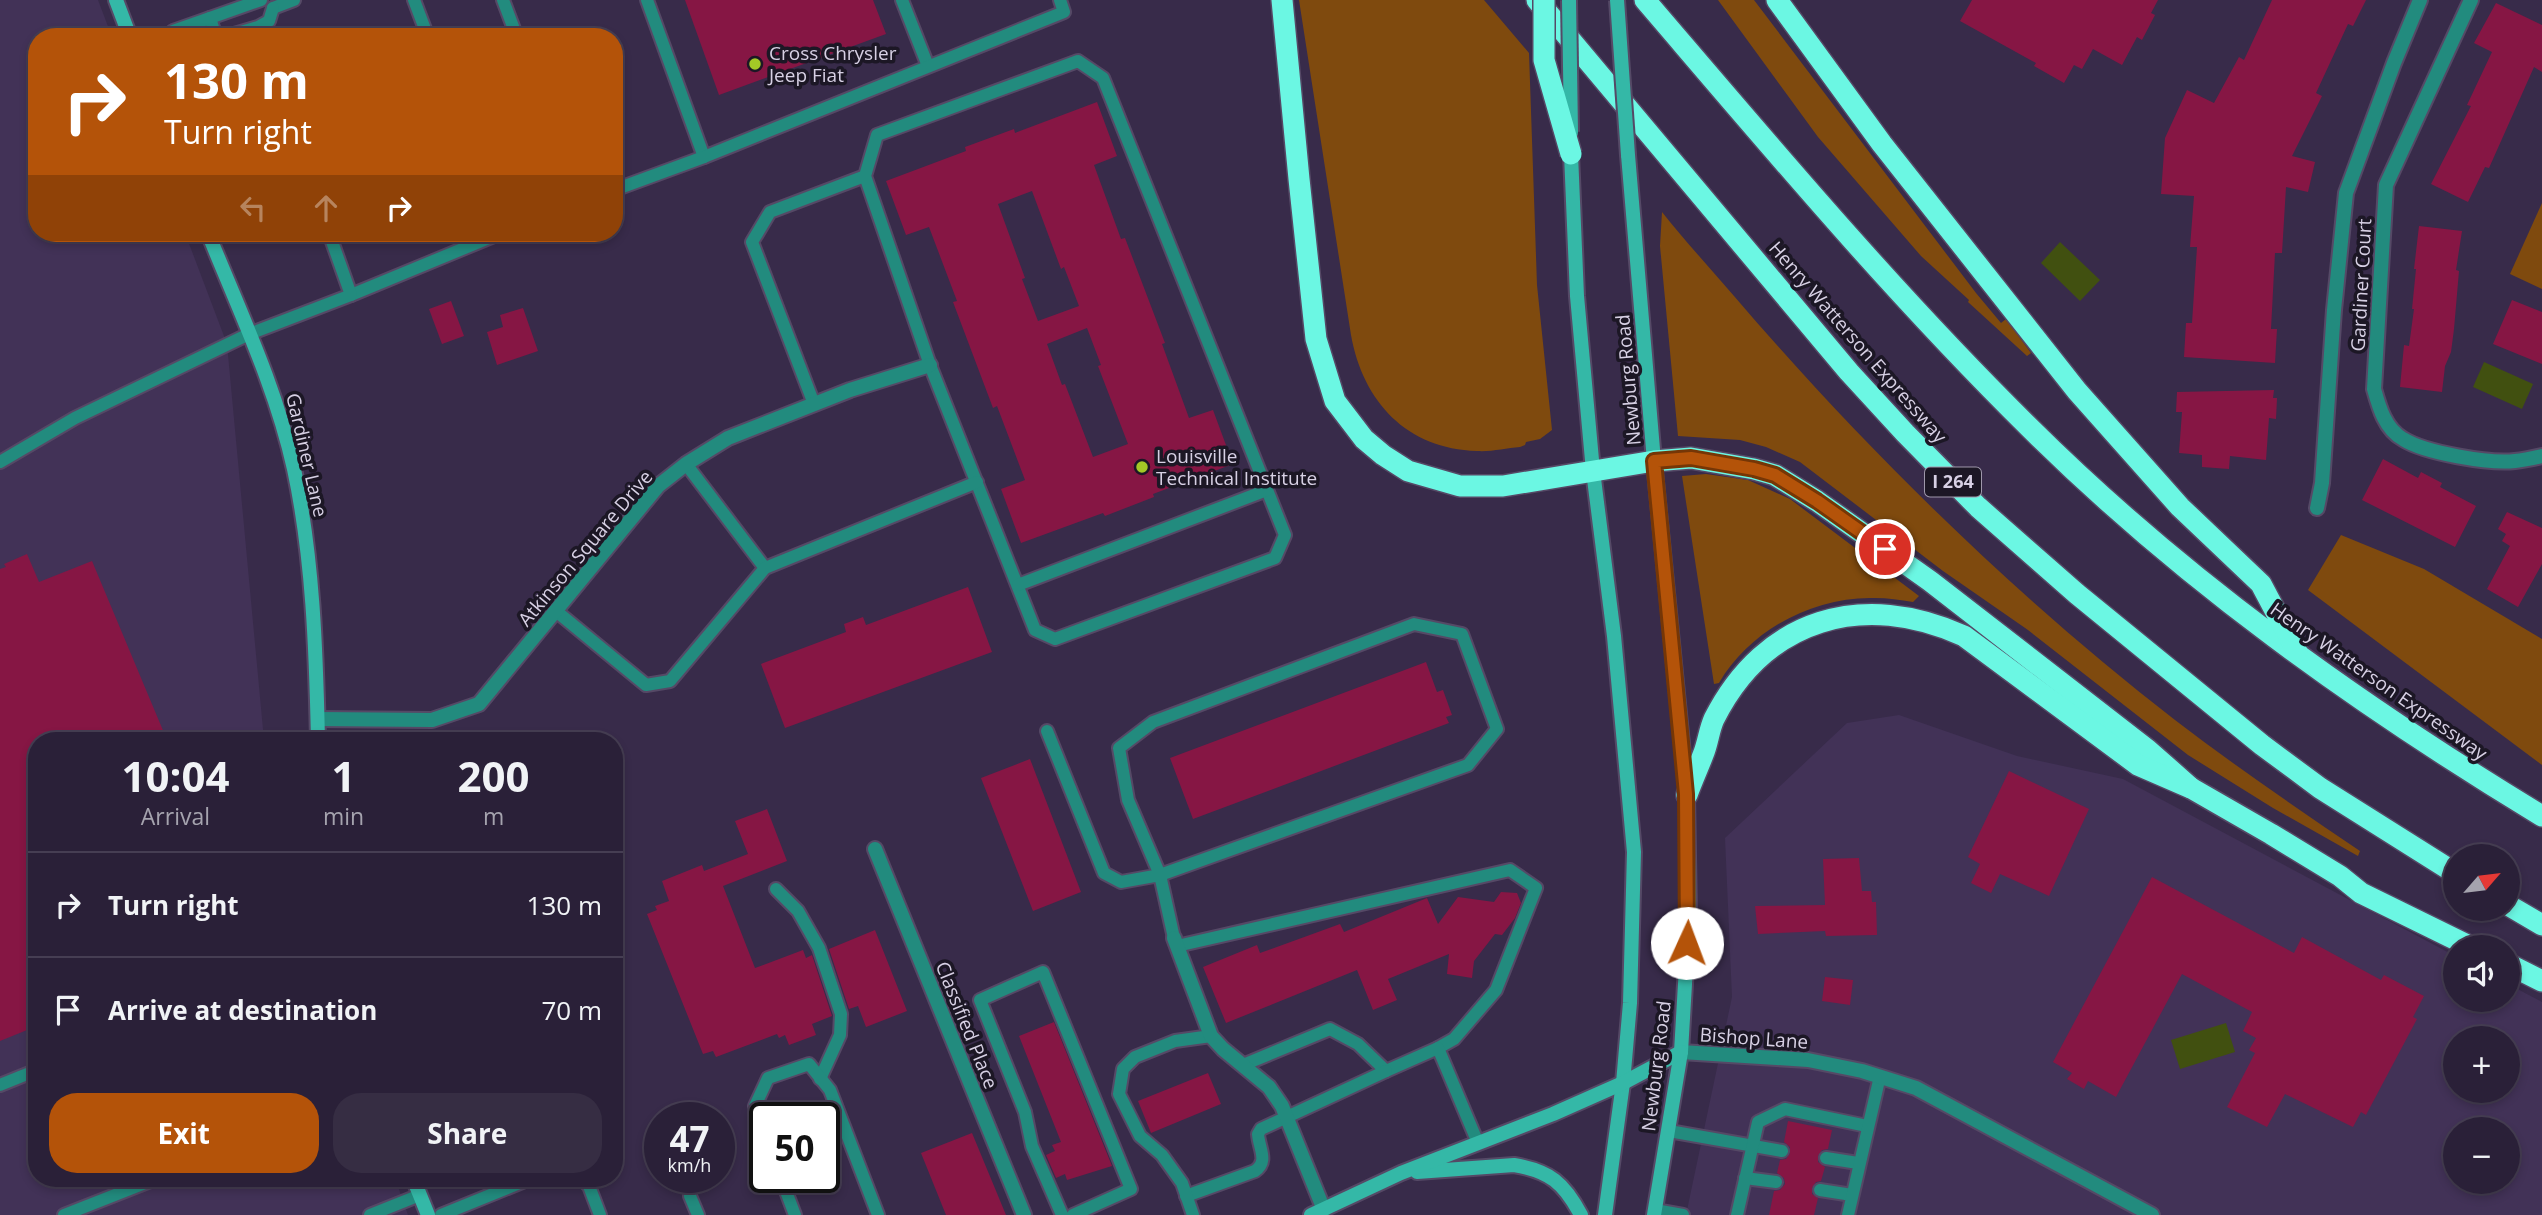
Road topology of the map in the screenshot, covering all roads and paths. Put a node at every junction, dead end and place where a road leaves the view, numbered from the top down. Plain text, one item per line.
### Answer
1 (116, 0) edge
2 (295, 0) edge
3 (414, 0) edge
4 (503, 0) edge
5 (647, 0) edge
6 (902, 0) edge
7 (1060, 0) edge
8 (1282, 0) edge
9 (1537, 0) edge
10 (1544, 0) edge
11 (1569, 0) edge
12 (1616, 0) edge
13 (1645, 0) edge
14 (1665, 0) edge
15 (1777, 0) edge
16 (2420, 0) edge
17 (2471, 0) edge
18 (266, 3) edge
19 (211, 18) junction
20 (127, 28) edge
21 (184, 28) edge
22 (214, 28) edge
23 (263, 28) edge
24 (425, 28) edge
25 (514, 28) edge
26 (1685, 46) junction
27 (928, 66) junction
28 (1571, 154) junction
29 (704, 157) junction
30 (865, 176) junction
31 (623, 187) edge
32 (212, 242) edge
33 (332, 242) edge
34 (478, 242) edge
35 (351, 295) junction
36 (249, 334) junction
37 (930, 365) junction
38 (814, 404) junction
39 (2542, 456) edge
40 (1654, 461) junction
41 (0, 463) edge
42 (686, 464) junction
43 (1593, 471) junction
44 (977, 482) junction
45 (1267, 490) junction
46 (2317, 508) dead end
47 (765, 568) junction
48 (1018, 585) junction
49 (556, 611) junction
50 (2300, 657) junction
51 (318, 719) junction
52 (1047, 731) dead end
53 (318, 732) edge
54 (2191, 788) junction
55 (1686, 794) junction
56 (2542, 816) edge
57 (875, 849) dead end
58 (2443, 865) edge
59 (1160, 875) junction
60 (776, 889) dead end
61 (2520, 912) edge
62 (2542, 926) edge
63 (2447, 935) edge
64 (1176, 942) junction
65 (2520, 970) edge
66 (2542, 981) edge
67 (1211, 1036) junction
68 (1438, 1048) junction
69 (1681, 1052) junction
70 (1243, 1065) junction
71 (1386, 1071) junction
72 (28, 1074) edge
73 (1880, 1076) junction
74 (820, 1079) junction
75 (1623, 1083) junction
76 (0, 1085) edge
77 (757, 1102) edge
78 (1286, 1117) junction
79 (1867, 1126) junction
80 (1669, 1131) junction
81 (1478, 1143) junction
82 (1753, 1146) junction
83 (1782, 1151) dead end
84 (1826, 1158) dead end
85 (1858, 1163) junction
86 (1401, 1173) junction
87 (1745, 1178) junction
88 (1776, 1182) dead end
89 (135, 1187) edge
90 (417, 1187) edge
91 (510, 1187) edge
92 (589, 1187) edge
93 (1820, 1190) dead end
94 (787, 1193) edge
95 (420, 1195) junction
96 (1852, 1195) junction
97 (690, 1196) dead end
98 (1186, 1196) junction
99 (1326, 1211) edge
100 (1655, 1213) edge
101 (64, 1215) edge
102 (370, 1215) edge
103 (428, 1215) edge
104 (441, 1215) edge
105 (600, 1215) edge
106 (698, 1215) edge
107 (795, 1215) edge
108 (878, 1215) edge
109 (1024, 1215) edge
110 (1062, 1215) edge
111 (1073, 1215) edge
112 (1193, 1215) edge
113 (1581, 1215) edge
114 (1605, 1215) edge
115 (1684, 1215) edge
116 (1737, 1215) edge
117 (1848, 1215) edge
118 (2152, 1215) edge

1 - 20 main road
2 - 18 lane
3 - 24 lane
4 - 25 lane
5 - 29 lane
6 - 27 lane
7 - 27 lane
8 - 43 highway
9 - 58 highway, Henry Watterson Expressway / I 264
10 - 28 highway, bridge
11 - 28 main road, Newburg Road, bridge
12 - 40 main road, Newburg Road, bridge
13 - 26 highway, Henry Watterson Expressway
14 - 26 highway
15 - 50 highway
16 - 46 street
17 - 39 street, Gardiner Court
18 - 19 lane
18 - 23 lane
19 - 21 lane
19 - 22 lane
26 - 50 highway, Henry Watterson Expressway
27 - 29 lane
28 - 43 main road, Newburg Road
29 - 31 lane
30 - 37 lane
30 - 38 lane
30 - 45 lane
32 - 36 main road, Gardiner Lane
33 - 35 lane
34 - 35 lane
35 - 36 lane
36 - 41 lane
36 - 51 main road, Gardiner Lane
37 - 38 street, Atkinson Square Drive
37 - 44 lane
38 - 42 street, Atkinson Square Drive
40 - 43 highway
40 - 54 highway
40 - 55 main road, Newburg Road
42 - 47 lane
42 - 49 street, Atkinson Square Drive
43 - 75 main road, Newburg Road
44 - 47 lane
44 - 48 lane
45 - 48 lane
45 - 48 lane
47 - 49 lane
49 - 51 street, Atkinson Square Drive
50 - 56 highway, Henry Watterson Expressway
51 - 53 main road, Gardiner Lane
52 - 59 lane
54 - 55 highway
54 - 63 highway
55 - 69 main road, Newburg Road
57 - 109 street, Classified Place
59 - 59 lane
59 - 64 lane
60 - 74 lane
61 - 62 highway
64 - 67 street
64 - 68 lane
65 - 66 highway
67 - 70 street
67 - 98 lane
68 - 71 lane
68 - 81 lane
69 - 73 street, Bishop Lane
69 - 75 main road, Bishop Lane
69 - 80 main road, Newburg Road
70 - 71 lane
70 - 78 street
71 - 78 lane
72 - 76 lane
73 - 79 lane
73 - 118 street, Bishop Lane
74 - 77 lane
74 - 108 lane
75 - 81 main road, Bishop Lane
75 - 114 main road, Newburg Road
78 - 98 lane
78 - 99 street
79 - 82 lane
79 - 85 lane
80 - 82 lane
80 - 100 main road, Newburg Road
81 - 86 main road, Bishop Lane
82 - 83 lane
82 - 87 lane
84 - 85 lane
85 - 96 lane
86 - 99 main road, Bishop Lane
86 - 113 main road
87 - 88 lane
87 - 116 lane
89 - 101 lane
90 - 95 main road
91 - 104 lane
92 - 105 lane
93 - 96 lane
94 - 107 lane
95 - 102 lane
95 - 103 main road
96 - 117 lane
97 - 106 lane
98 - 112 lane
100 - 115 lane
110 - 111 lane

